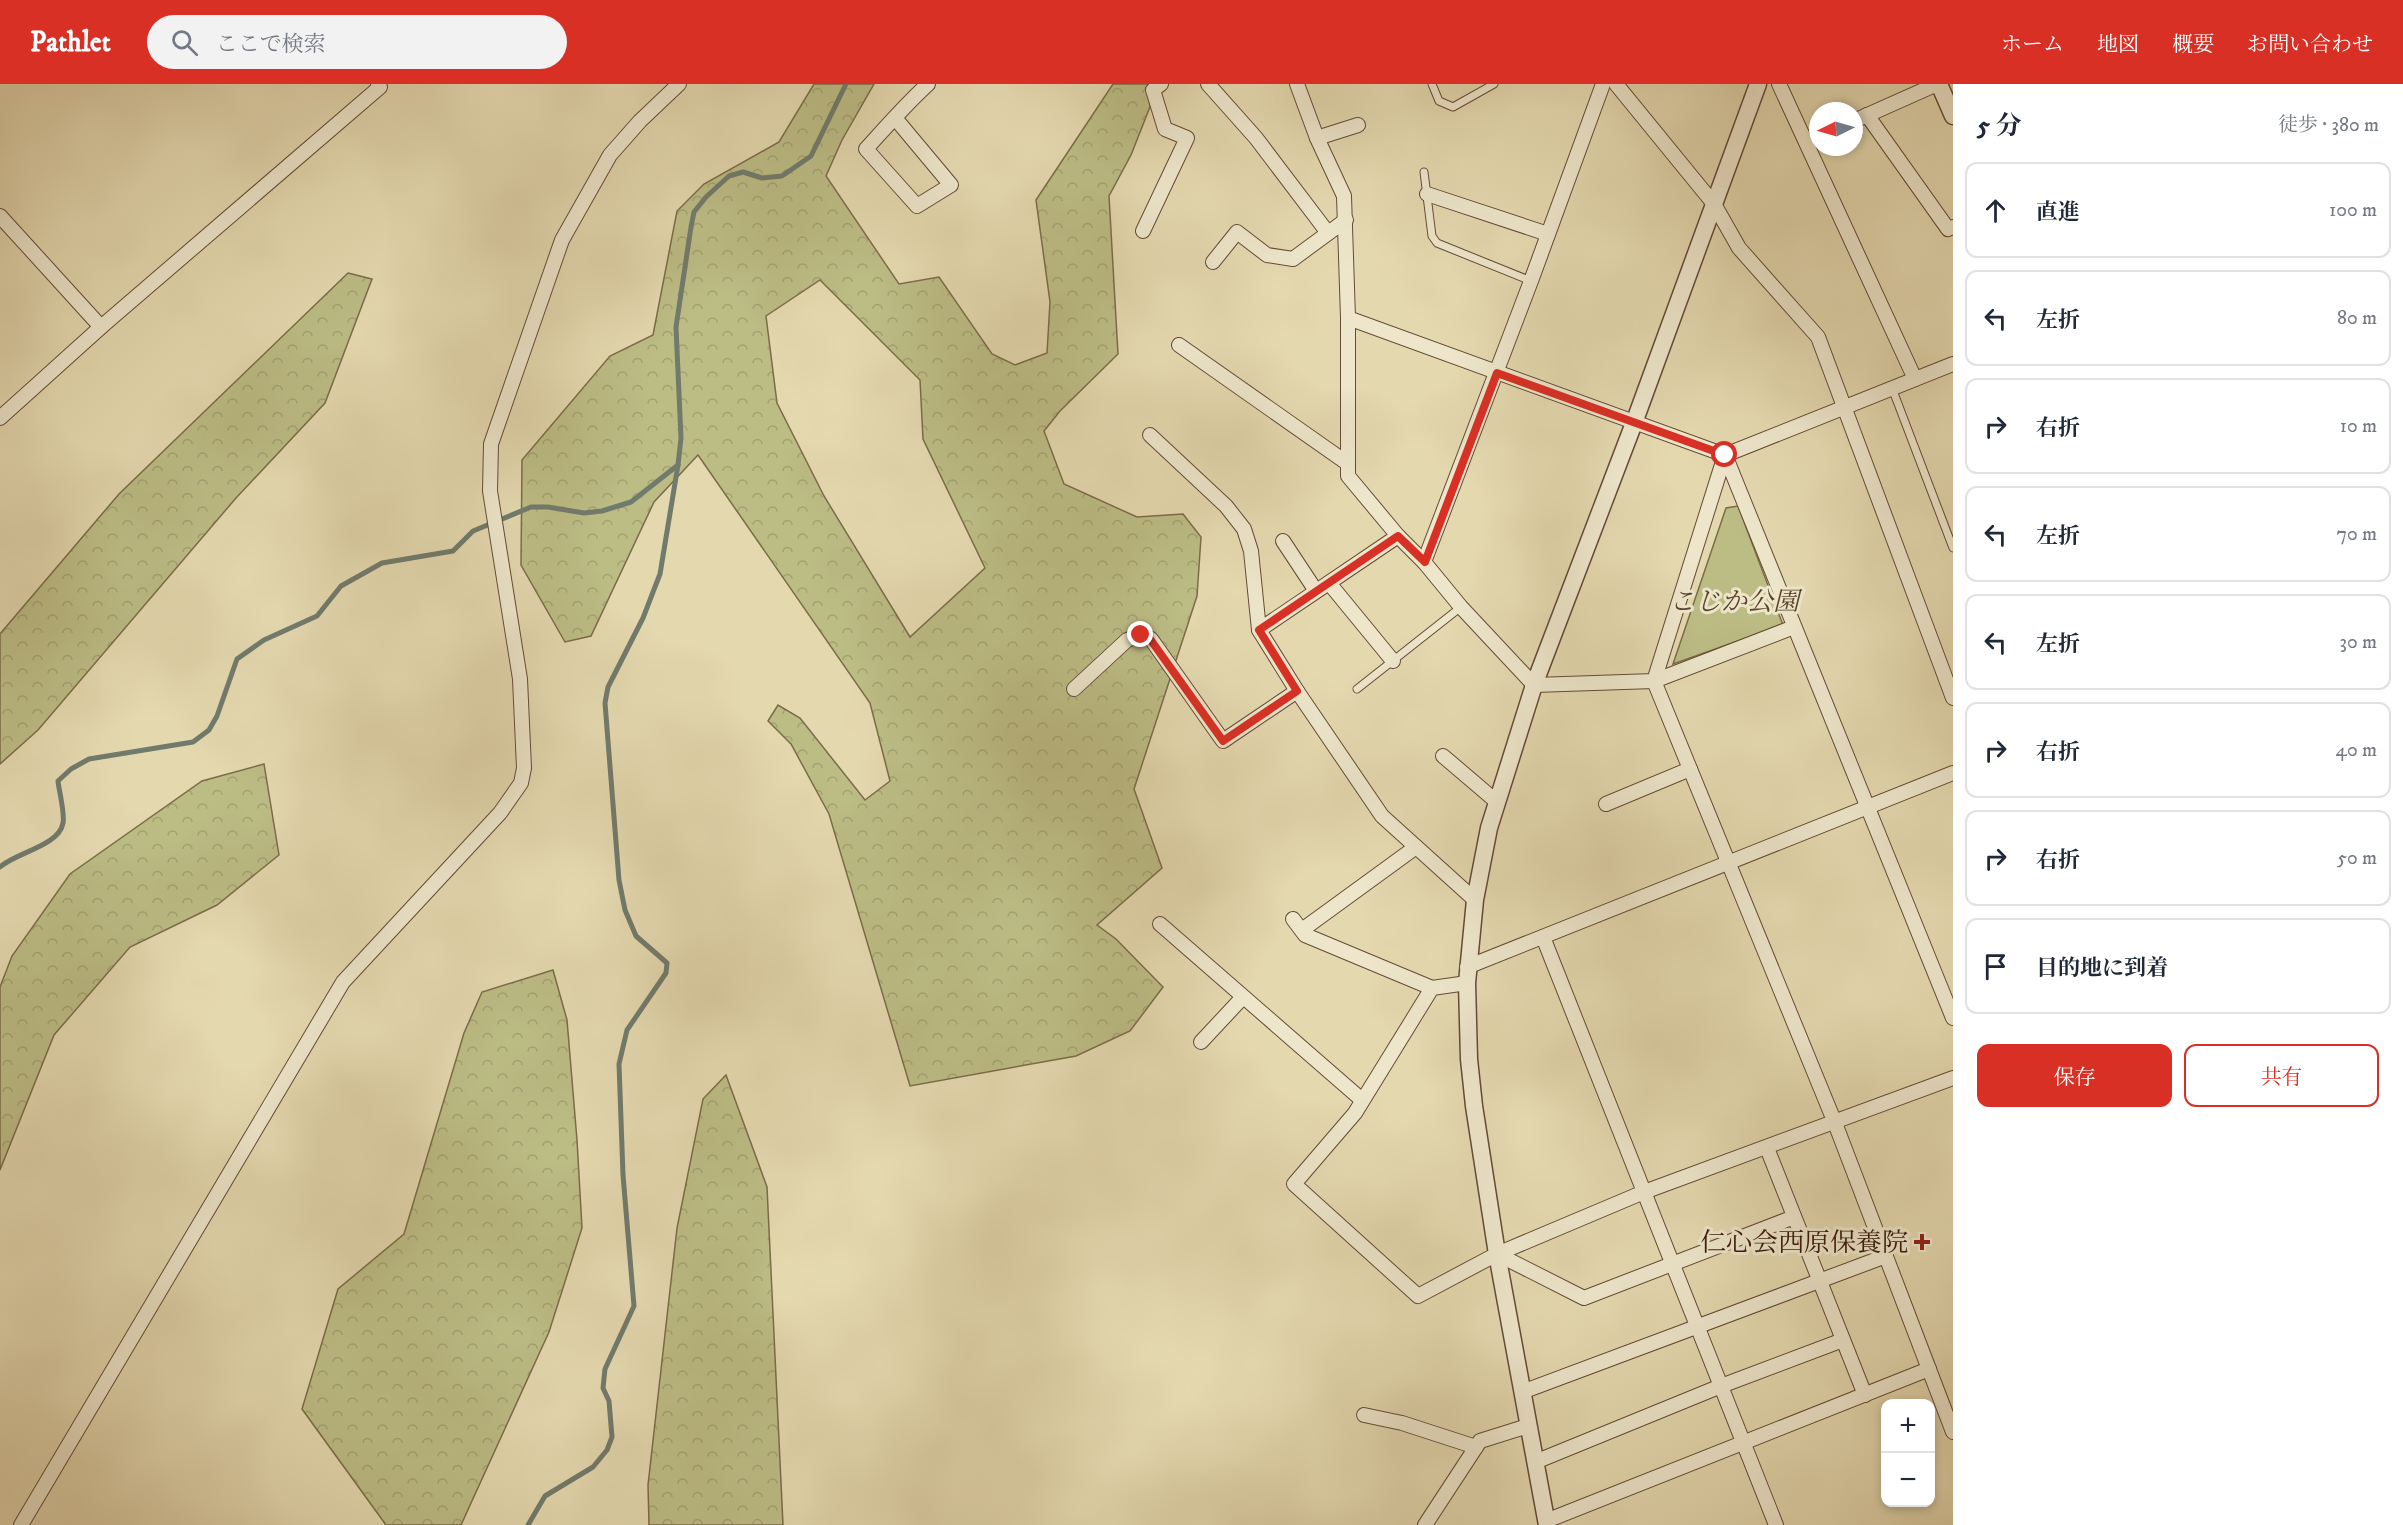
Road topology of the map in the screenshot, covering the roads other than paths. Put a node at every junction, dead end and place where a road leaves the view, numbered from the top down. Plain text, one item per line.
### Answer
1 (378, 84) edge
2 (678, 84) edge
3 (928, 84) edge
4 (1161, 84) edge
5 (1208, 84) edge
6 (1297, 84) edge
7 (1432, 84) edge
8 (1494, 84) edge
9 (1603, 84) edge
10 (1616, 84) edge
11 (1758, 84) edge
12 (1779, 84) edge
13 (1938, 84) edge
14 (1953, 116) edge
15 (1863, 117) edge
16 (895, 118) junction
17 (1863, 122) edge
18 (1358, 125) dead end
19 (1809, 135) edge
20 (1317, 138) junction
21 (1819, 156) edge
22 (1424, 172) dead end
23 (1427, 194) junction
24 (1714, 204) junction
25 (0, 216) edge
26 (1346, 220) junction
27 (1953, 227) edge
28 (1143, 231) dead end
29 (1328, 233) junction
30 (1548, 234) junction
31 (1213, 262) dead end
32 (1532, 281) junction
33 (1348, 318) junction
34 (101, 327) junction
35 (1179, 345) dead end
36 (1953, 364) edge
37 (1497, 373) junction
38 (1915, 379) junction
39 (1892, 388) junction
40 (1844, 408) junction
41 (0, 418) edge
42 (1634, 423) junction
43 (1150, 435) dead end
44 (1725, 455) junction
45 (1347, 463) junction
46 (1398, 536) junction
47 (1283, 541) dead end
48 (1953, 549) edge
49 (1425, 562) junction
50 (1329, 583) junction
51 (1316, 591) junction
52 (1461, 607) junction
53 (1794, 627) junction
54 (1259, 630) junction
55 (1393, 661) junction
56 (1654, 681) junction
57 (1534, 685) junction
58 (1074, 689) dead end
59 (1357, 689) dead end
60 (1297, 691) junction
61 (1953, 698) edge
62 (1443, 756) dead end
63 (1690, 769) junction
64 (1953, 773) edge
65 (1497, 802) junction
66 (1606, 804) dead end
67 (1867, 807) junction
68 (1416, 847) junction
69 (1728, 863) junction
70 (1475, 900) junction
71 (1293, 919) dead end
72 (1160, 924) dead end
73 (1302, 930) junction
74 (1543, 937) junction
75 (1467, 975) junction
76 (1432, 988) junction
77 (1243, 997) junction
78 (1953, 1018) edge
79 (1201, 1042) dead end
80 (1953, 1078) edge
81 (1362, 1100) junction
82 (1835, 1123) junction
83 (1767, 1148) junction
84 (1644, 1192) junction
85 (1794, 1217) junction
86 (1497, 1254) junction
87 (1886, 1256) junction
88 (1673, 1266) junction
89 (1819, 1281) junction
90 (1697, 1326) junction
91 (1843, 1340) junction
92 (1929, 1369) junction
93 (1721, 1386) junction
94 (1522, 1392) junction
95 (1865, 1395) junction
96 (1364, 1415) dead end
97 (1528, 1426) junction
98 (1953, 1432) edge
99 (1743, 1443) junction
100 (1476, 1447) junction
101 (1535, 1462) junction
102 (1546, 1523) edge
103 (21, 1525) edge
104 (1425, 1525) edge
105 (1776, 1525) edge

1 - 34 street
2 - 103 street
3 - 16 street
4 - 28 street
5 - 29 street
6 - 20 street
7 - 8 lane
9 - 30 street
10 - 24 street
11 - 24 street
12 - 19 street
13 - 14 street
13 - 15 street
16 - 16 street
17 - 27 street
18 - 20 street
20 - 26 street
21 - 38 street
22 - 23 lane
23 - 30 street
23 - 32 lane
24 - 40 street
24 - 42 street
25 - 34 street
26 - 29 street
26 - 33 street
29 - 31 street
30 - 32 street
32 - 37 street
33 - 37 street
33 - 45 street
34 - 41 street
35 - 45 street
36 - 38 street
37 - 42 street
37 - 49 street
38 - 39 street
39 - 40 street
39 - 48 lane
40 - 44 street
40 - 61 street
42 - 44 street
42 - 57 street
43 - 54 street
44 - 53 street
44 - 56 street
45 - 46 street
46 - 49 street
46 - 50 street
47 - 51 street
49 - 52 street
50 - 51 street
50 - 55 street
51 - 54 street
52 - 55 lane
52 - 57 street
53 - 56 street
53 - 67 street
54 - 60 street
55 - 59 lane
56 - 57 street
56 - 63 street
57 - 65 street
58 - 60 street
60 - 68 street
62 - 65 street
63 - 66 street
63 - 69 street
64 - 67 street
65 - 70 street
67 - 69 street
67 - 78 street
68 - 70 street
68 - 73 street
69 - 74 street
69 - 82 street
70 - 75 street
71 - 73 street
72 - 77 street
73 - 76 street
74 - 75 street
74 - 84 street
75 - 76 street
75 - 86 street
76 - 81 street
77 - 79 street
77 - 81 street
80 - 82 street
81 - 86 street
82 - 83 street
82 - 87 street
83 - 84 street
83 - 85 street
84 - 86 street
84 - 88 street
85 - 88 street
85 - 89 street
86 - 88 street
86 - 94 street
87 - 89 street
87 - 92 street
88 - 90 street
89 - 90 street
89 - 91 street
90 - 93 street
90 - 94 street
91 - 93 street
91 - 95 street
92 - 95 street
92 - 98 street
93 - 99 street
93 - 101 street
94 - 97 street
95 - 99 street
96 - 100 street
97 - 100 street
97 - 101 street
99 - 102 street
99 - 105 street
100 - 104 street
101 - 102 street

